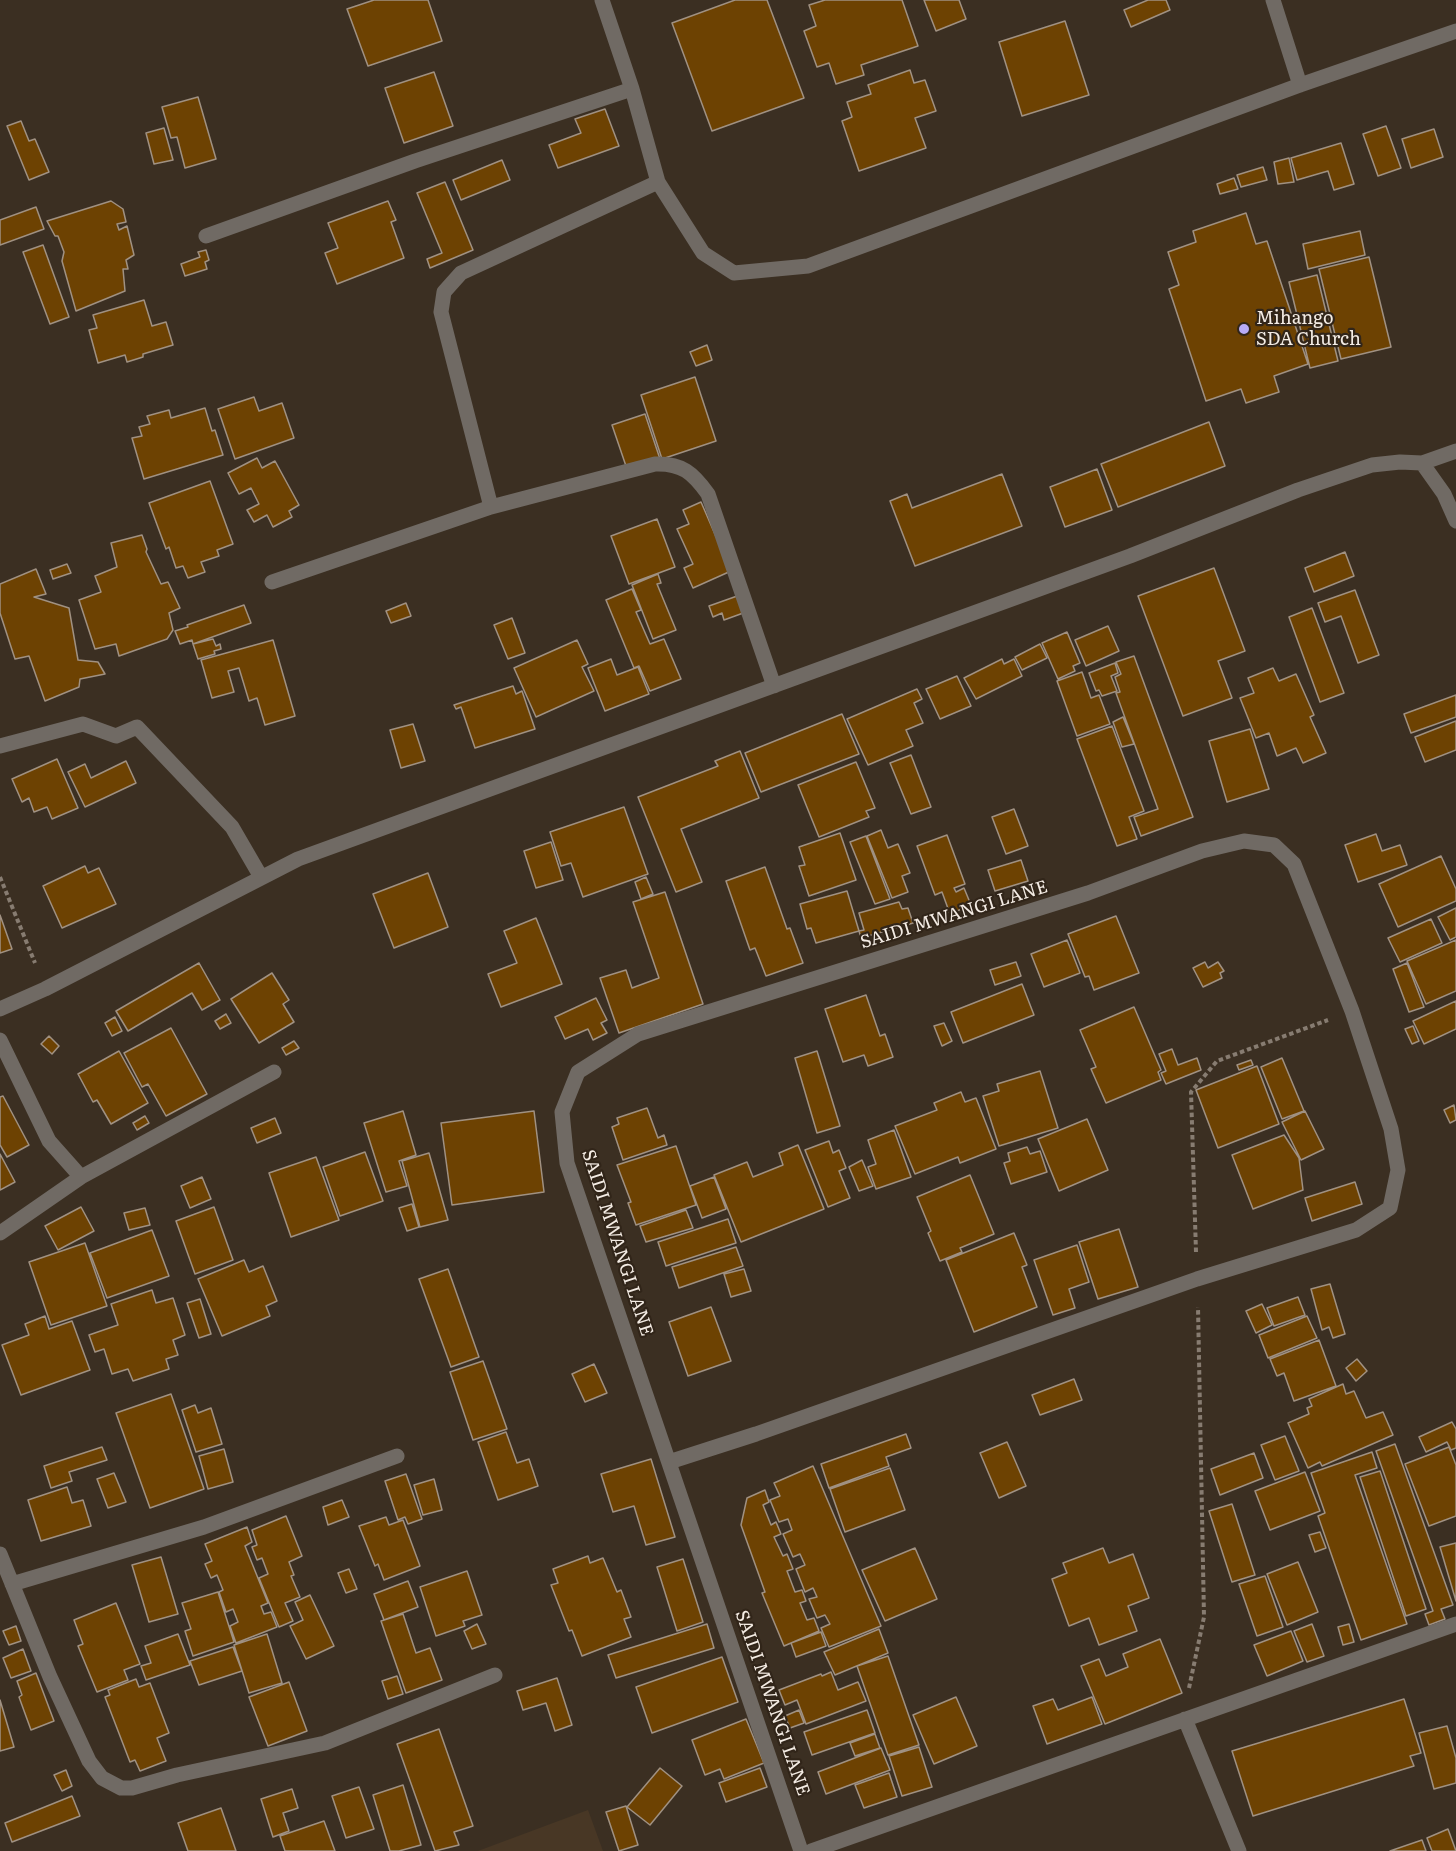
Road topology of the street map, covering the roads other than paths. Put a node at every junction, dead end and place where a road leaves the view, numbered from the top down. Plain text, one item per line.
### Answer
1 (602, 0) edge
2 (1273, 0) edge
3 (1456, 31) edge
4 (1300, 85) junction
5 (632, 89) junction
6 (658, 182) junction
7 (206, 236) dead end
8 (1456, 451) edge
9 (1422, 463) junction
10 (491, 507) junction
11 (1456, 521) edge
12 (272, 582) dead end
13 (774, 686) junction
14 (0, 746) edge
15 (261, 877) junction
16 (0, 1009) edge
17 (0, 1040) edge
18 (274, 1072) dead end
19 (81, 1177) junction
20 (0, 1233) edge
21 (398, 1456) dead end
22 (669, 1462) junction
23 (0, 1554) edge
24 (12, 1584) junction
25 (1456, 1624) edge
26 (495, 1675) dead end
27 (1183, 1719) junction
28 (801, 1851) edge
29 (811, 1851) edge
30 (1239, 1851) edge

1 - 5 street
2 - 4 street
3 - 4 street
4 - 6 street
5 - 6 street
5 - 7 street
6 - 10 street
8 - 9 street
9 - 11 street
9 - 13 street
10 - 12 street
10 - 13 street
13 - 15 street
14 - 15 street
15 - 16 street
17 - 19 street
18 - 19 street
19 - 20 street
21 - 24 street
22 - 22 street, SAIDI MWANGI LANE
22 - 28 street, SAIDI MWANGI LANE
23 - 24 street
24 - 26 street
25 - 27 street
27 - 29 street
27 - 30 street

